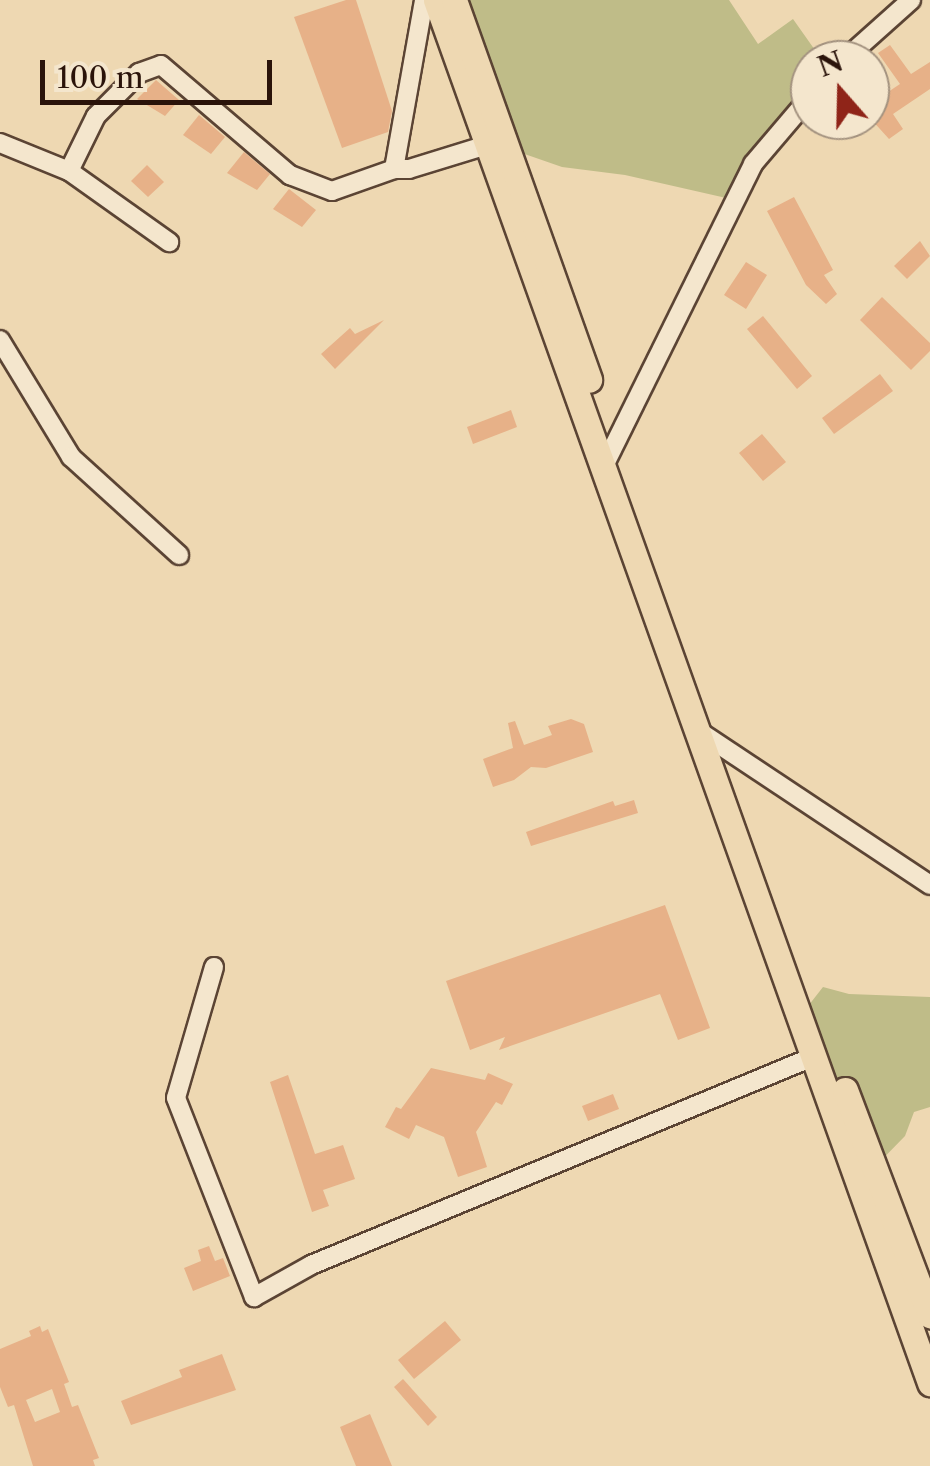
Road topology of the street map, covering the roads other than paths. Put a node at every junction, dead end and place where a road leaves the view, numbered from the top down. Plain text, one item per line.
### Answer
1 (424, 0) edge
2 (436, 0) edge
3 (454, 0) edge
4 (911, 0) edge
5 (866, 40) edge
6 (790, 121) edge
7 (0, 143) edge
8 (487, 146) junction
9 (394, 169) junction
10 (69, 171) junction
11 (170, 242) dead end
12 (0, 340) edge
13 (608, 458) junction
14 (180, 555) dead end
15 (707, 736) junction
16 (930, 885) edge
17 (214, 968) dead end
18 (815, 1056) junction
19 (930, 1315) edge
20 (930, 1383) edge

1 - 9 street
2 - 8 main road
3 - 13 main road
4 - 5 street
6 - 13 street
7 - 10 street
8 - 9 street
8 - 13 main road
9 - 10 street
10 - 11 street
12 - 14 street
13 - 15 main road
15 - 16 street
15 - 18 main road
15 - 19 main road
17 - 18 street
18 - 20 main road

